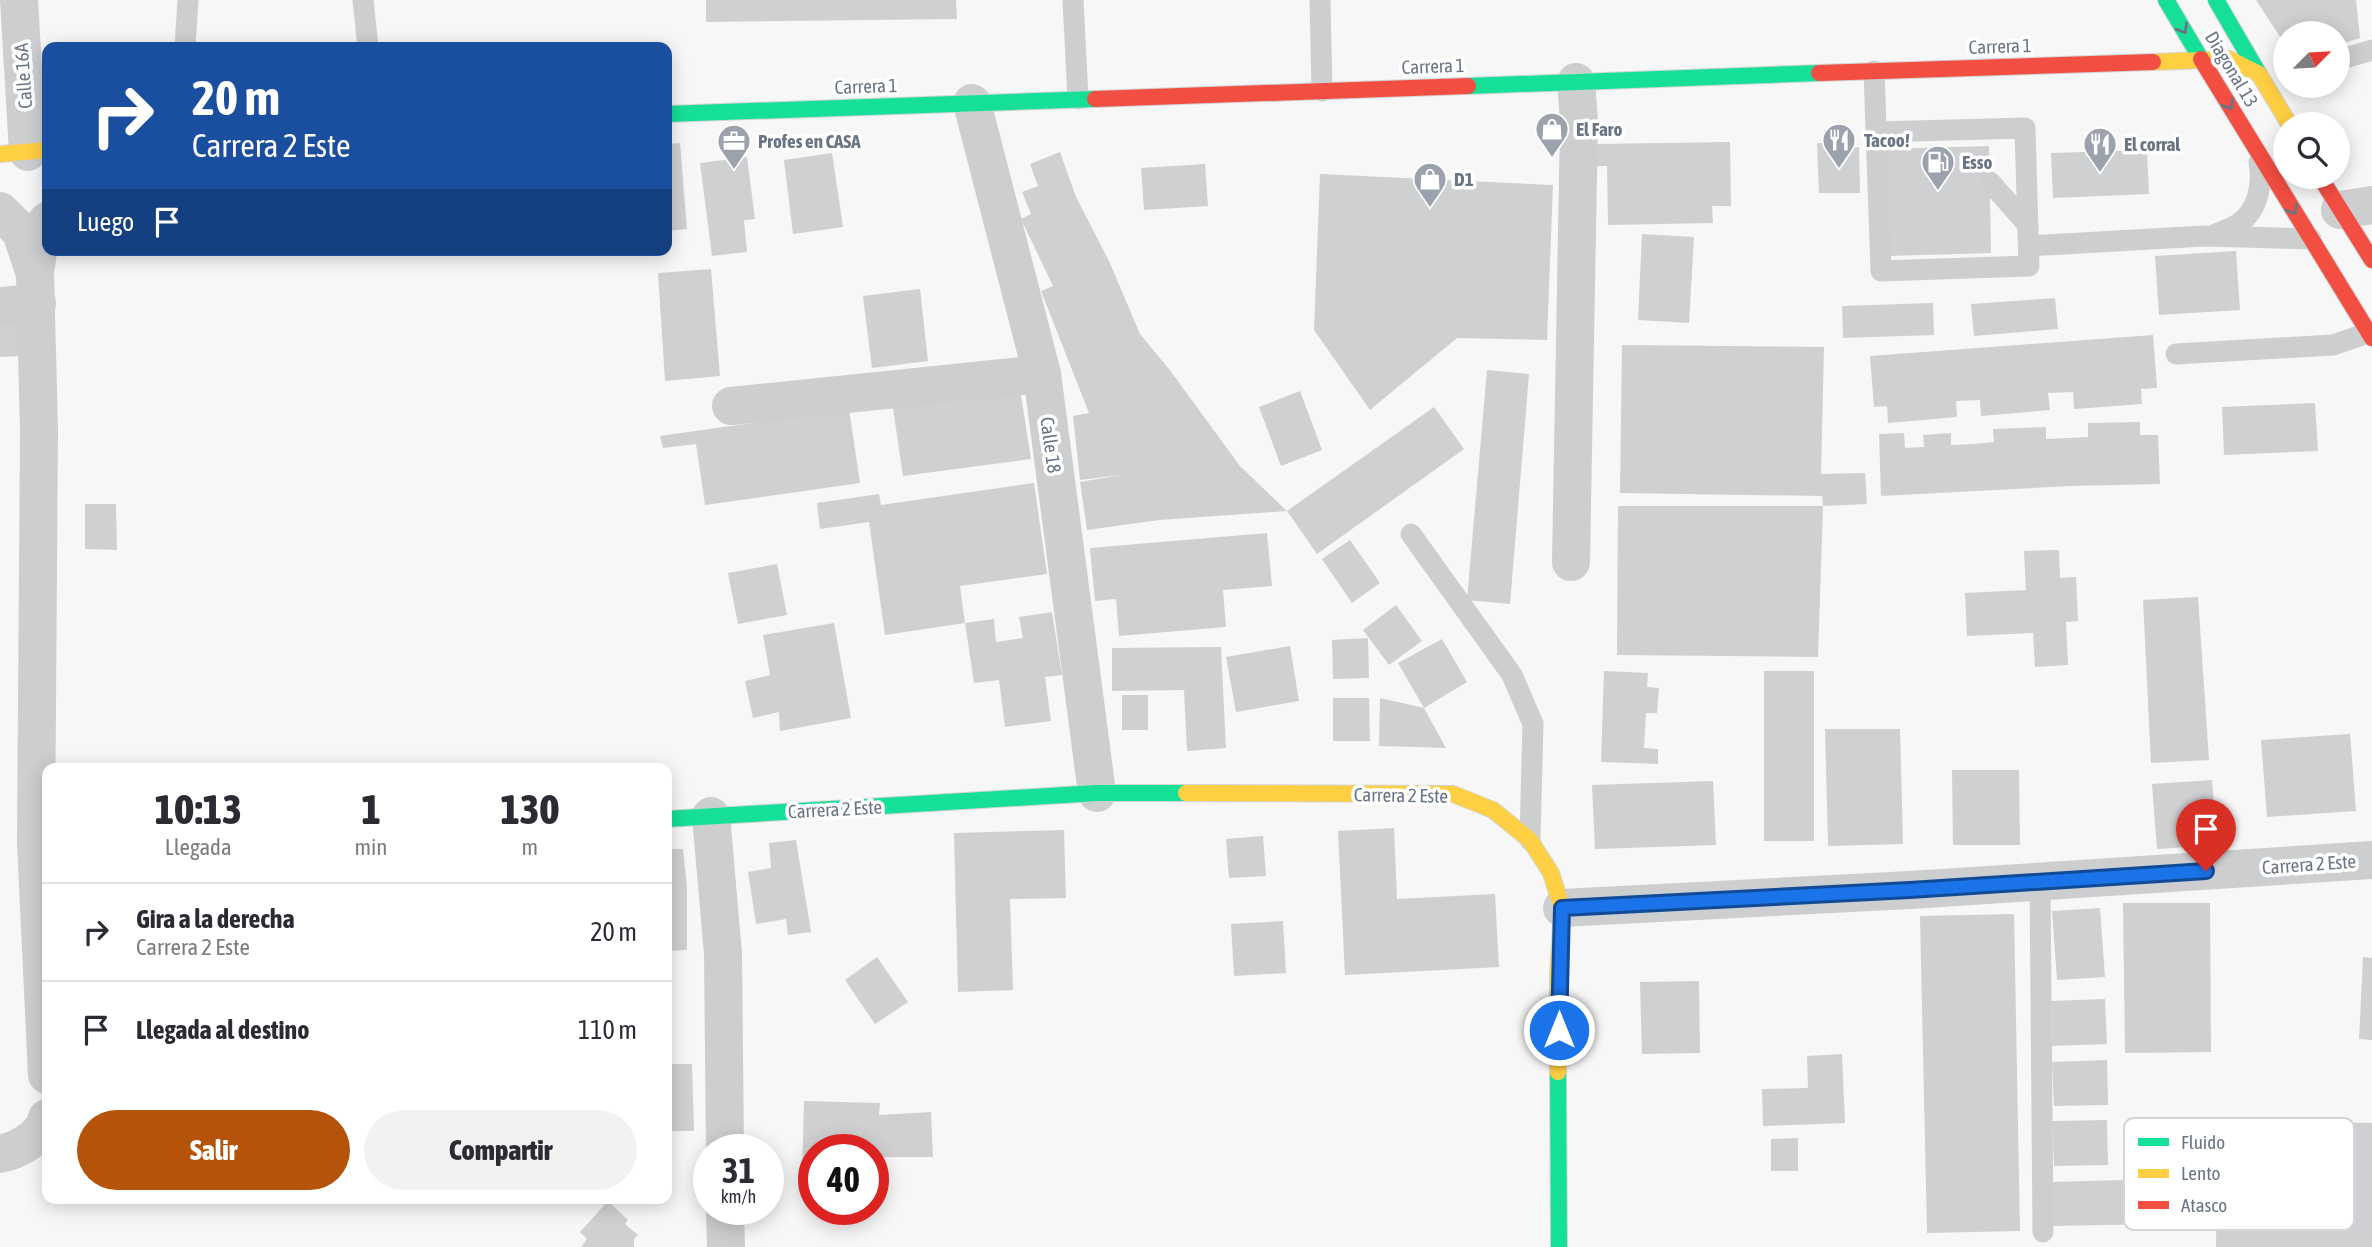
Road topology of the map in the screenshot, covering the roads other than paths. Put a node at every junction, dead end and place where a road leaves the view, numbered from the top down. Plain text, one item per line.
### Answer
1 (188, 0) edge
2 (363, 0) edge
3 (1073, 0) edge
4 (1320, 0) edge
5 (2166, 0) edge
6 (2216, 0) edge
7 (12, 2) edge
8 (187, 42) edge
9 (367, 42) edge
10 (2372, 50) edge
11 (2350, 56) edge
12 (2201, 59) junction
13 (1874, 71) junction
14 (2273, 73) edge
15 (2259, 74) junction
16 (1576, 82) junction
17 (1322, 91) junction
18 (1078, 99) junction
19 (972, 103) junction
20 (2282, 112) edge
21 (672, 114) edge
22 (1936, 130) junction
23 (1877, 132) junction
24 (1951, 148) dead end
25 (1893, 149) dead end
26 (25, 152) edge
27 (2257, 152) junction
28 (1990, 182) dead end
29 (2334, 189) edge
30 (2356, 207) edge
31 (0, 211) edge
32 (42, 229) edge
33 (2028, 235) junction
34 (2204, 236) junction
35 (2311, 239) junction
36 (1991, 253) dead end
37 (2372, 260) edge
38 (2009, 267) junction
39 (24, 294) edge
40 (2370, 336) edge
41 (2176, 354) dead end
42 (1042, 374) junction
43 (731, 406) dead end
44 (1411, 534) dead end
45 (1572, 562) dead end
46 (1097, 793) junction
47 (711, 816) junction
48 (672, 818) edge
49 (1530, 840) junction
50 (42, 843) edge
51 (2372, 860) edge
52 (2040, 881) junction
53 (1562, 908) junction
54 (41, 1128) edge
55 (725, 1134) edge
56 (0, 1154) edge
57 (725, 1225) edge
58 (2043, 1232) dead end
59 (726, 1247) edge
60 (1559, 1247) edge

1 - 8 lane
2 - 9 lane
3 - 18 lane
4 - 17 lane
5 -> 12 main road, Diagonal 13
6 - 15 main road, Diagonal 13
7 - 26 street, Calle 16A
10 - 11 lane
12 - 13 main road, Carrera 1
12 - 15 main road, Carrera 1
12 -> 27 main road, Diagonal 13
13 - 16 main road, Carrera 1
13 - 23 lane
14 - 15 lane
15 - 20 main road, Diagonal 13
16 - 17 main road, Carrera 1
16 - 45 street
17 - 18 main road, Carrera 1
18 - 19 main road, Carrera 1
19 - 21 main road, Carrera 1
19 - 42 street, Calle 18
22 - 23 lane
22 - 24 lane
22 - 33 lane
23 - 25 lane
23 - 38 lane
27 - 34 lane
27 -> 35 main road, Diagonal 13
28 - 33 lane
29 - 30 main road
30 - 37 main road
31 - 39 street
32 - 39 street
33 - 34 lane
33 - 38 lane
34 - 35 lane
35 - 40 main road, Diagonal 13
36 - 38 lane
39 - 50 street
40 - 41 lane
42 - 43 street
42 - 46 street, Calle 18
44 - 49 lane
46 - 47 main road, Carrera 2 Este
46 - 49 main road, Carrera 2 Este
47 - 48 main road, Carrera 2 Este
47 - 55 street
49 - 53 main road, Carrera 2 Este
51 - 52 street, Carrera 2 Este
52 - 53 street, Carrera 2 Este
52 - 58 lane
53 - 60 main road
54 - 56 street
57 - 59 street

